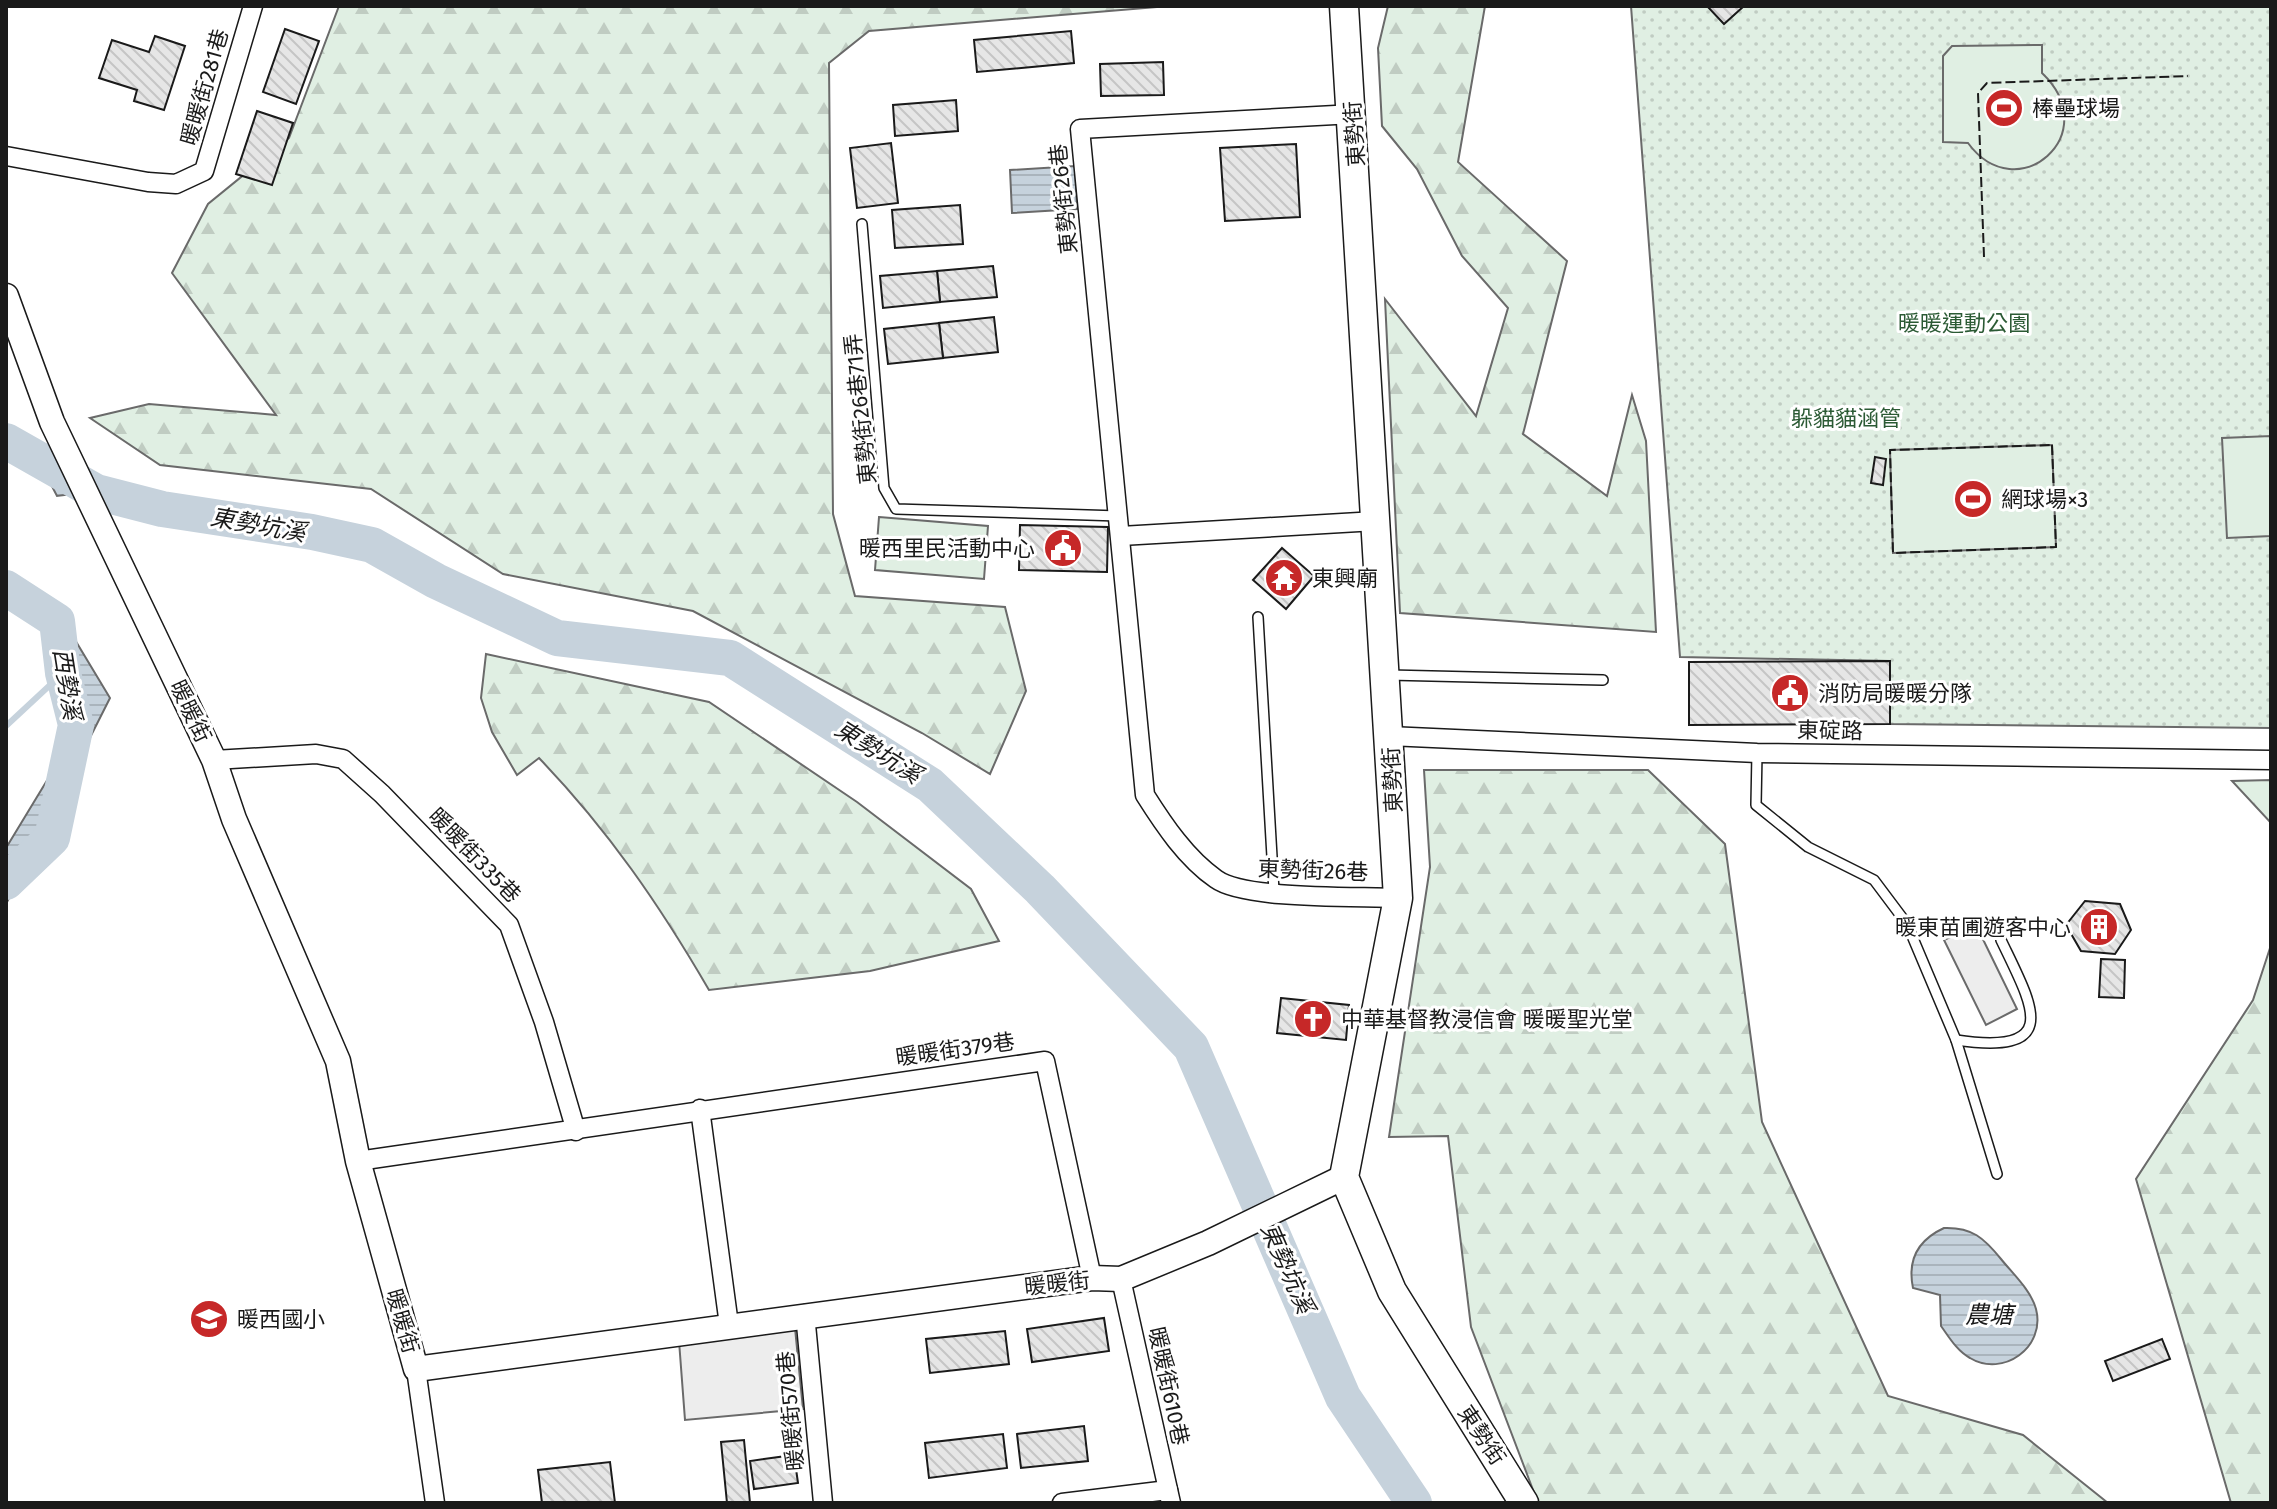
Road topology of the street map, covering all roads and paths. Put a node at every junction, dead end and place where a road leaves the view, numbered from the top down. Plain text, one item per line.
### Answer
1 (253, 6) edge
2 (1344, 6) edge
3 (1354, 114) junction
4 (6, 156) edge
5 (862, 224) dead end
6 (6, 296) edge
7 (1119, 516) junction
8 (1376, 521) junction
9 (1121, 536) junction
10 (1258, 617) dead end
11 (1386, 674) junction
12 (1603, 680) dead end
13 (1389, 736) junction
14 (1757, 753) junction
15 (214, 760) junction
16 (2271, 760) edge
17 (1274, 891) junction
18 (1398, 898) junction
19 (2001, 940) dead end
20 (1956, 1040) junction
21 (700, 1109) junction
22 (576, 1131) junction
23 (358, 1161) junction
24 (1997, 1174) dead end
25 (1332, 1182) junction
26 (1092, 1278) junction
27 (1121, 1279) junction
28 (805, 1314) junction
29 (729, 1325) junction
30 (416, 1369) junction
31 (1170, 1497) edge
32 (435, 1503) edge
33 (823, 1503) edge
34 (1062, 1503) edge
35 (1524, 1503) edge

1 - 4 street, 暖暖街281巷
2 - 3 main road, 東勢街
3 - 7 street, 東勢街26巷
3 - 8 main road, 東勢街
5 - 7 lane, 東勢街26巷71弄
6 - 15 street, 暖暖街
7 - 9 street, 東勢街26巷
8 - 9 street
8 - 11 main road, 東勢街
9 - 17 street, 東勢街26巷
10 - 17 lane
11 - 12 lane
11 - 13 main road, 東勢街
13 - 14 street, 東碇路
13 - 18 main road, 東勢街
14 - 16 street, 東碇路
14 - 20 lane
15 - 22 street, 暖暖街335巷
15 - 23 street, 暖暖街
17 - 18 street, 東勢街26巷
18 - 25 main road, 東勢街
19 - 20 lane
20 - 24 lane
21 - 22 street, 暖暖街379巷
21 - 26 street, 暖暖街379巷
21 - 29 street
22 - 23 street, 暖暖街379巷
23 - 30 street, 暖暖街
25 - 27 street, 暖暖街
25 - 35 main road, 東勢街
26 - 27 street, 暖暖街
26 - 28 street, 暖暖街
27 - 31 street, 暖暖街610巷
28 - 29 street, 暖暖街
28 - 33 street, 暖暖街570巷
29 - 30 street, 暖暖街
30 - 32 street
31 - 34 street

